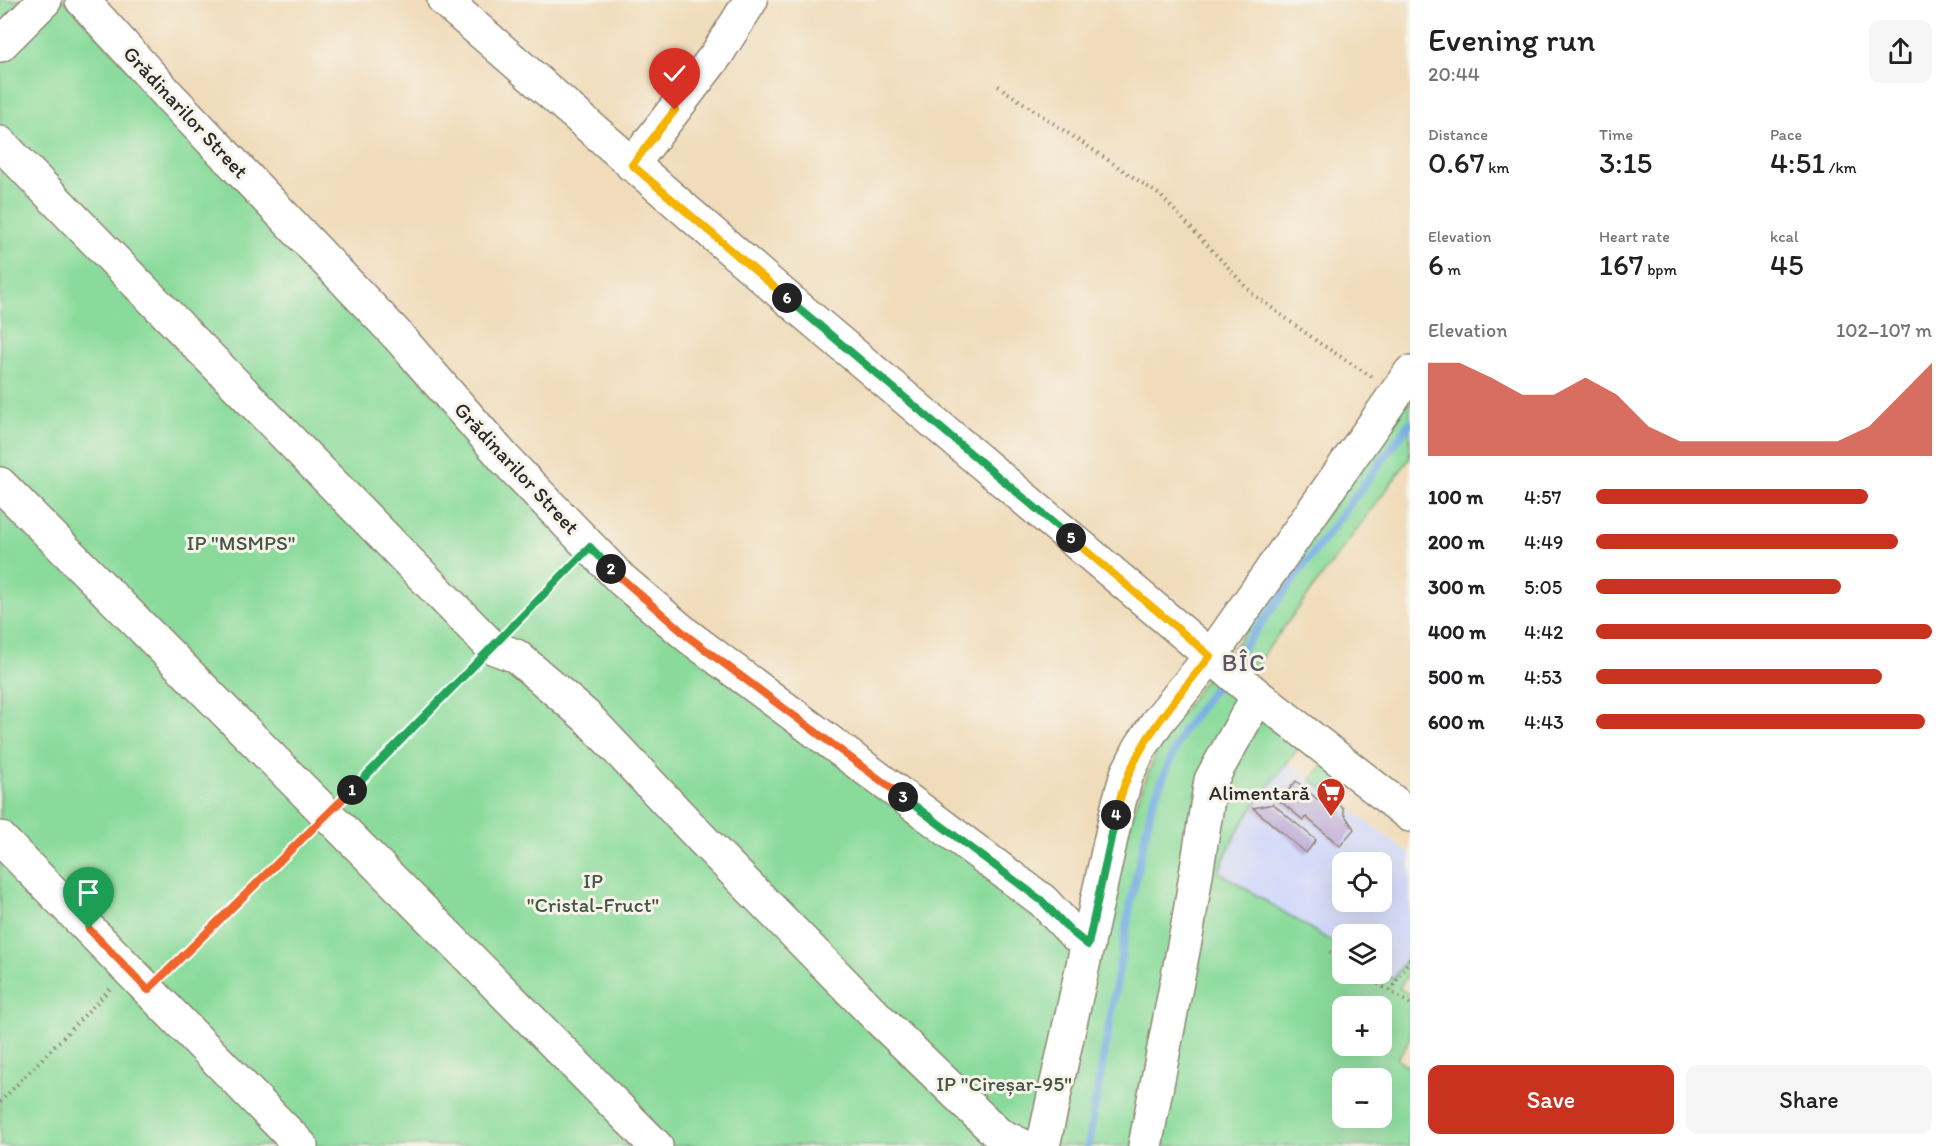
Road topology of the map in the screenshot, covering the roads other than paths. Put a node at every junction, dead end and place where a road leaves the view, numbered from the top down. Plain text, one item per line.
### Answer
1 (45, 0) edge
2 (82, 0) edge
3 (444, 0) edge
4 (751, 0) edge
5 (0, 45) edge
6 (0, 143) edge
7 (632, 165) junction
8 (1403, 383) edge
9 (0, 484) edge
10 (1210, 656) junction
11 (1258, 696) junction
12 (1410, 815) edge
13 (0, 838) edge
14 (1088, 945) junction
15 (301, 1146) edge
16 (656, 1146) edge
17 (1023, 1146) edge
18 (1043, 1146) edge
19 (1145, 1146) edge

1 - 5 street
2 - 14 street, Grădinarilor Street
3 - 7 street
4 - 7 street
6 - 17 street
7 - 10 street
8 - 10 street
9 - 16 street
10 - 11 street
10 - 14 street
11 - 12 street
11 - 19 street
13 - 15 street
14 - 18 street

